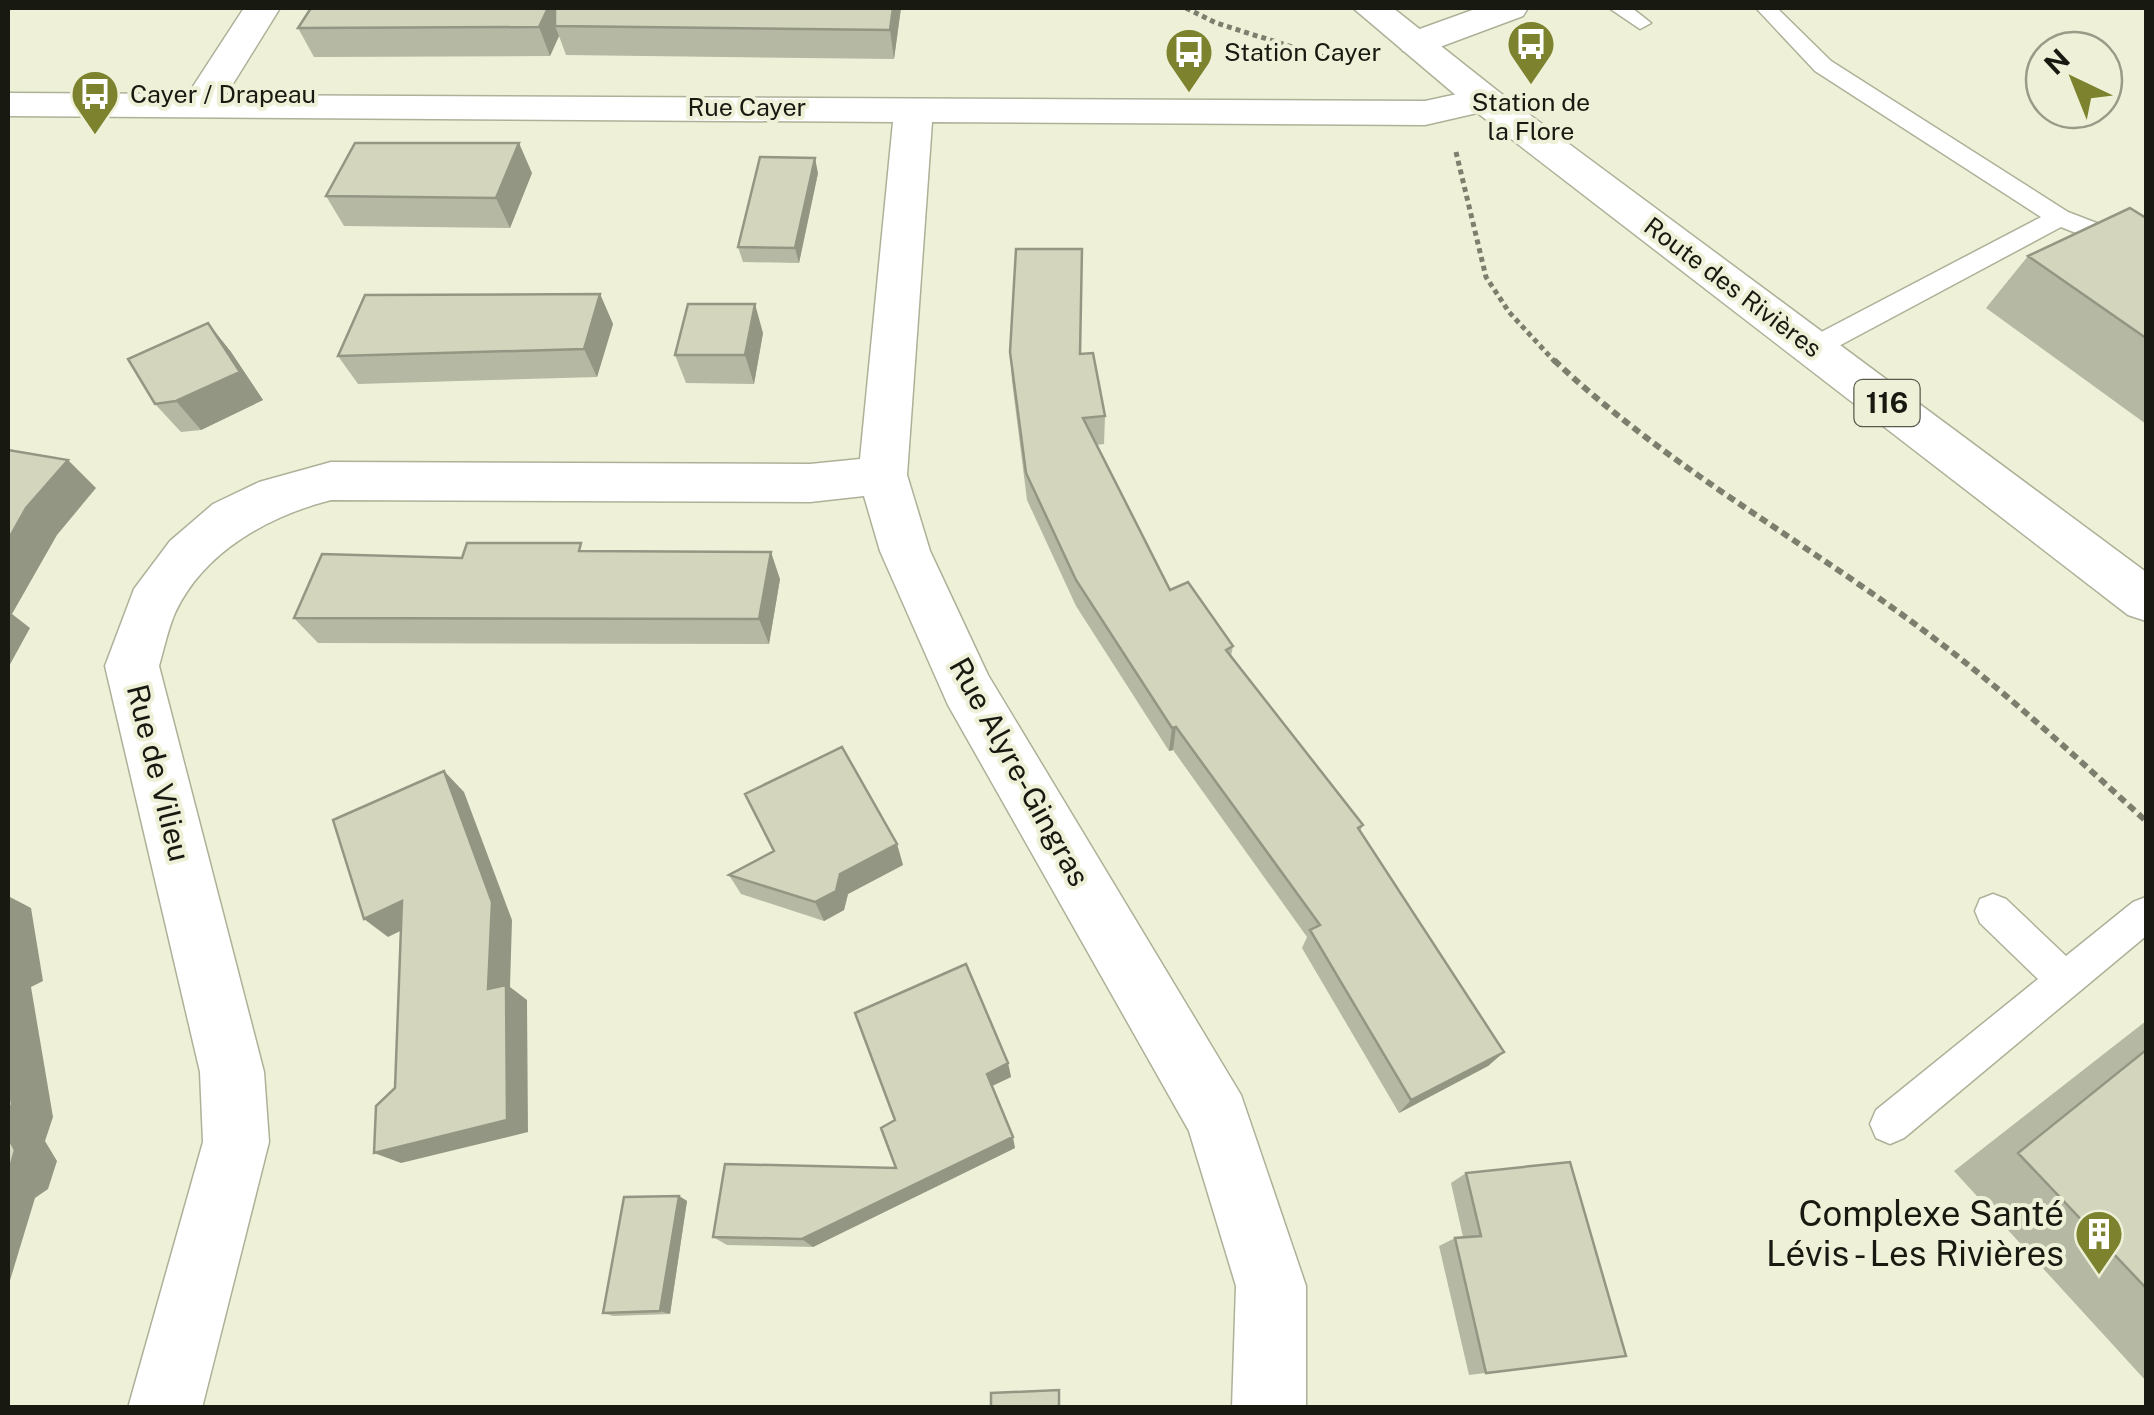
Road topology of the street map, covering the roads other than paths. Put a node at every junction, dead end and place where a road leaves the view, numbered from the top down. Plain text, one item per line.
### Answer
1 (262, 8) edge
2 (1370, 8) edge
3 (1510, 8) edge
4 (1619, 8) edge
5 (1766, 8) edge
6 (1640, 22) dead end
7 (1416, 43) junction
8 (1485, 100) junction
9 (8, 105) edge
10 (200, 106) junction
11 (914, 108) junction
12 (2059, 218) junction
13 (2146, 254) edge
14 (1813, 348) junction
15 (883, 475) junction
16 (2146, 600) edge
17 (1993, 911) dead end
18 (2146, 914) edge
19 (2064, 978) junction
20 (1890, 1124) dead end
21 (165, 1408) edge
22 (1269, 1408) edge

1 - 10 street
2 - 7 street, Route des Rivières / 116
3 - 7 street
4 - 6 lane
5 - 12 lane
7 - 8 street, Route des Rivières / 116
8 - 11 street, Rue Cayer
8 - 14 street, Route des Rivières / 116
9 - 10 street, Rue Cayer
10 - 11 street, Rue Cayer
11 - 15 street, Rue Alyre-Gingras
12 - 13 lane
12 - 14 lane
14 - 16 street, Route des Rivières / 116
15 - 21 street, Rue de Vilieu
15 - 22 street, Rue Alyre-Gingras
17 - 19 lane
18 - 19 lane
19 - 20 lane

